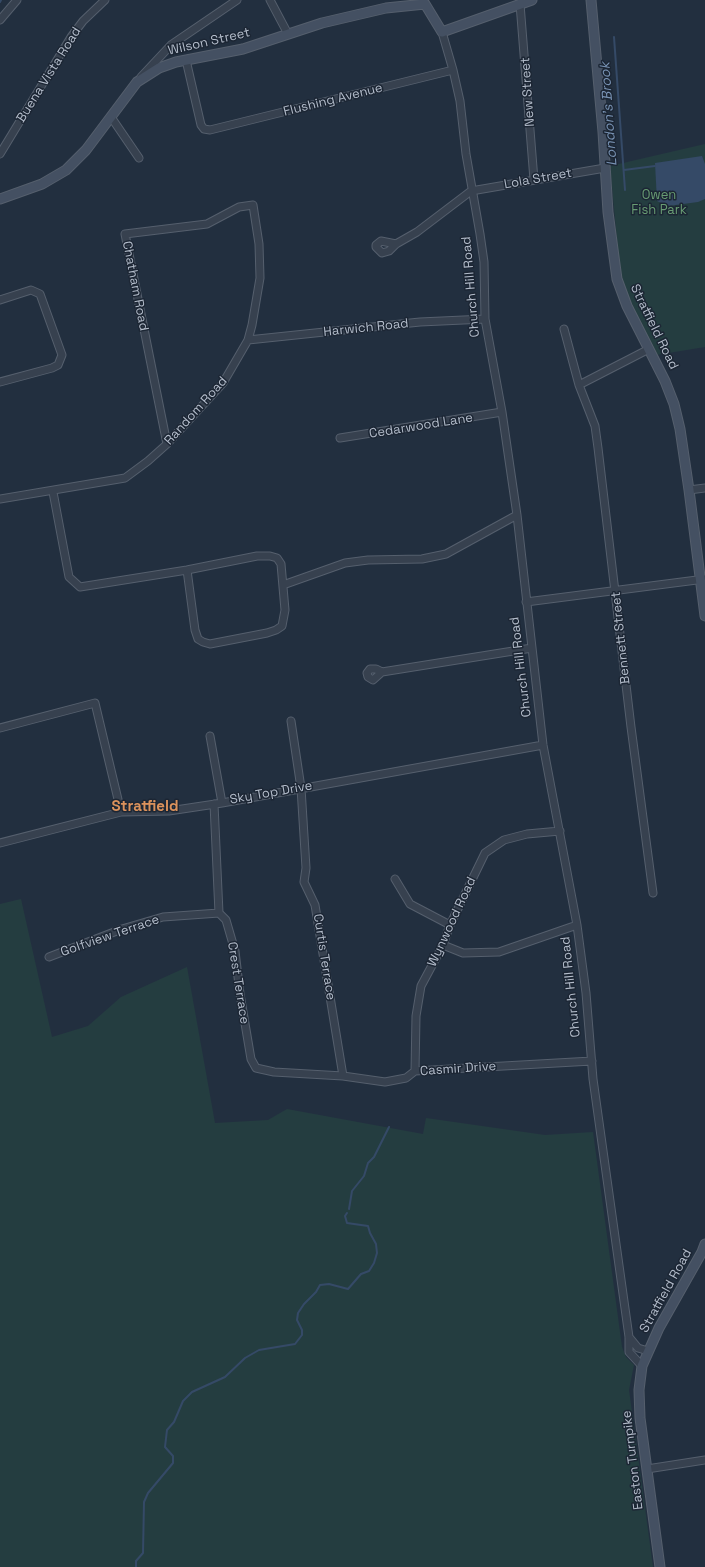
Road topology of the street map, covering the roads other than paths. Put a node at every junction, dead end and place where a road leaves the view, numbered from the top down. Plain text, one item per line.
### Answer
1 (17, 0) edge
2 (104, 0) edge
3 (237, 0) edge
4 (270, 0) edge
5 (532, 0) edge
6 (591, 0) edge
7 (424, 2) edge
8 (520, 4) junction
9 (0, 20) edge
10 (442, 32) junction
11 (288, 34) junction
12 (186, 60) junction
13 (453, 70) junction
14 (137, 82) junction
15 (111, 117) junction
16 (0, 154) edge
17 (139, 158) dead end
18 (605, 168) junction
19 (534, 180) junction
20 (472, 191) junction
21 (0, 199) edge
22 (253, 205) joint
23 (396, 244) dead end
24 (0, 300) edge
25 (485, 319) junction
26 (564, 329) dead end
27 (248, 340) junction
28 (649, 349) junction
29 (0, 382) edge
30 (579, 385) junction
31 (502, 412) junction
32 (340, 438) dead end
33 (167, 444) junction
34 (705, 488) edge
35 (689, 490) junction
36 (53, 492) junction
37 (0, 499) edge
38 (517, 514) junction
39 (187, 570) junction
40 (703, 579) edge
41 (283, 585) junction
42 (616, 590) junction
43 (526, 602) junction
44 (705, 616) edge
45 (532, 648) junction
46 (382, 672) dead end
47 (291, 722) dead end
48 (0, 728) edge
49 (210, 736) dead end
50 (543, 745) junction
51 (301, 788) junction
52 (218, 803) junction
53 (121, 812) junction
54 (560, 831) junction
55 (0, 843) edge
56 (396, 879) dead end
57 (653, 893) dead end
58 (220, 913) junction
59 (450, 925) junction
60 (577, 925) junction
61 (443, 945) junction
62 (49, 957) dead end
63 (592, 1061) junction
64 (256, 1068) joint
65 (415, 1071) junction
66 (343, 1076) junction
67 (704, 1249) edge
68 (629, 1337) junction
69 (648, 1351) junction
70 (642, 1366) junction
71 (705, 1460) edge
72 (647, 1469) junction
73 (660, 1567) edge

1 - 9 street
2 - 16 street, Buena Vista Road
3 - 14 street
4 - 11 street
5 - 8 main road
6 - 18 main road, Stratfield Road
7 - 10 main road, Church Hill Road
7 - 11 main road, Wilson Street
8 - 10 main road
8 - 19 street, New Street
10 - 13 street, Church Hill Road
11 - 12 main road, Wilson Street
12 - 13 street, Flushing Avenue
12 - 14 main road, Wilson Street
13 - 20 street, Church Hill Road
14 - 15 main road, Wilson Street
15 - 17 street
15 - 21 main road, Wilson Street
18 - 19 street, Lola Street
18 - 28 main road, Stratfield Road
19 - 20 street, Lola Street
20 - 23 street
20 - 25 street, Church Hill Road
22 - 27 street, Random Road
22 - 33 street, Chatham Road
24 - 29 street
25 - 27 street, Harwich Road
25 - 31 street, Church Hill Road
26 - 30 street, Bennett Street
27 - 33 street, Random Road
28 - 30 street
28 - 35 main road, Stratfield Road
30 - 42 street, Bennett Street
31 - 32 street, Cedarwood Lane
31 - 38 street, Church Hill Road
33 - 36 street, Random Road
34 - 35 street
35 - 40 main road, Stratfield Road
36 - 37 street, Random Road
36 - 39 street
38 - 41 street
38 - 43 street, Church Hill Road
39 - 41 street
39 - 41 street
40 - 42 street
40 - 44 main road, Stratfield Road
42 - 43 street
42 - 57 street, Bennett Street
43 - 45 street, Church Hill Road
45 - 46 street
45 - 50 street, Church Hill Road
47 - 51 street, Curtis Terrace
48 - 53 street
49 - 52 street, Crest Terrace
50 - 51 street, Sky Top Drive
50 - 54 street, Church Hill Road
51 - 52 street, Sky Top Drive
51 - 66 street, Curtis Terrace
52 - 53 street, Sky Top Drive
52 - 58 street, Crest Terrace
53 - 55 street, Sky Top Drive
54 - 59 street, Wynwood Road
54 - 60 street, Church Hill Road
56 - 59 street
58 - 62 street, Golfview Terrace
58 - 64 street, Crest Terrace
59 - 61 street, Wynwood Road
60 - 61 street
60 - 63 street, Church Hill Road
61 - 65 street, Wynwood Road
63 - 65 street, Casmir Drive
63 - 68 street, Church Hill Road
64 - 66 street, Casmir Drive
65 - 66 street, Casmir Drive
67 - 69 main road, Stratfield Road
68 - 69 street
68 - 70 street, Church Hill Road
69 - 70 main road, Easton Turnpike
70 - 72 main road, Easton Turnpike
71 - 72 street
72 - 73 main road, Easton Turnpike

